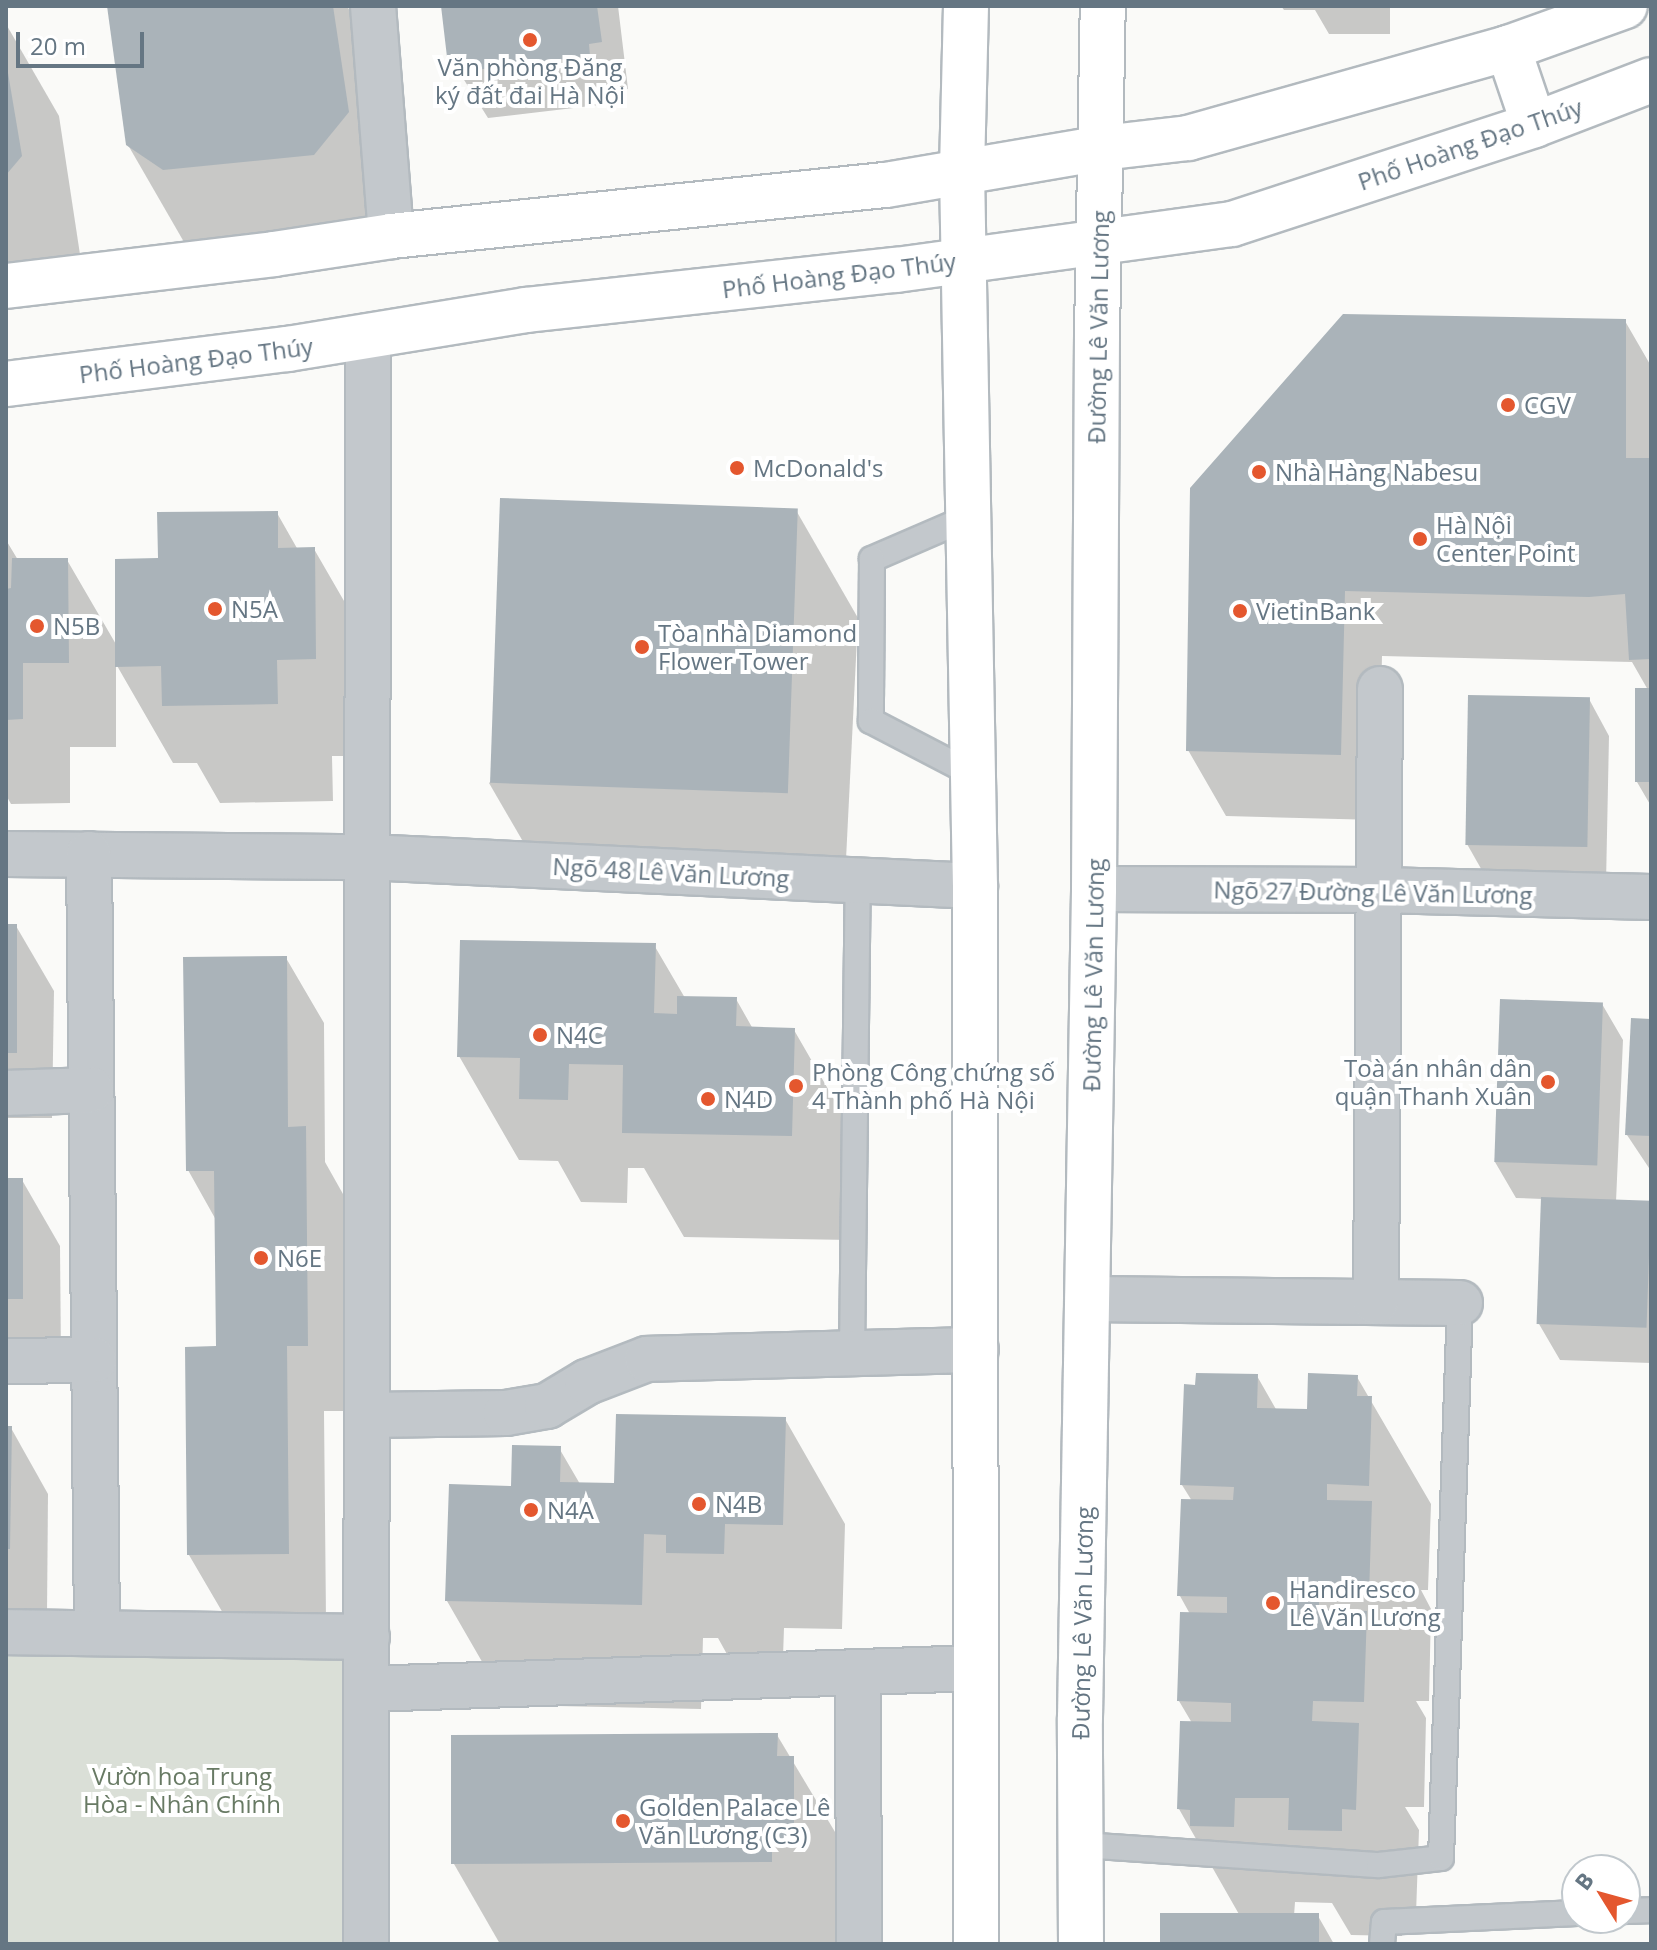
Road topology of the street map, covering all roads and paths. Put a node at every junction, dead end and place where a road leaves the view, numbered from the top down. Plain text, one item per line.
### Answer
1 (373, 6) edge
2 (966, 6) edge
3 (1103, 6) edge
4 (1625, 6) edge
5 (1508, 48) junction
6 (1651, 80) edge
7 (1534, 125) junction
8 (1102, 148) junction
9 (962, 171) junction
10 (391, 236) junction
11 (1099, 243) junction
12 (964, 261) junction
13 (6, 286) edge
14 (368, 336) junction
15 (6, 384) edge
16 (969, 517) junction
17 (1380, 689) dead end
18 (973, 774) junction
19 (6, 854) edge
20 (89, 854) junction
21 (367, 857) junction
22 (858, 881) junction
23 (975, 886) junction
24 (1094, 889) junction
25 (1380, 890) junction
26 (1651, 897) edge
27 (91, 1090) junction
28 (6, 1093) edge
29 (1087, 1299) junction
30 (1376, 1302) junction
31 (1460, 1303) joint
32 (976, 1350) junction
33 (852, 1354) junction
34 (94, 1360) junction
35 (6, 1361) edge
36 (367, 1415) junction
37 (6, 1632) edge
38 (97, 1633) junction
39 (367, 1637) junction
40 (976, 1668) junction
41 (858, 1672) junction
42 (367, 1689) junction
43 (1082, 1845) junction
44 (1561, 1914) edge
45 (366, 1944) edge
46 (859, 1944) edge
47 (976, 1944) edge
48 (1081, 1944) edge
49 (1382, 1944) edge

1 - 10 street
2 - 9 main road
3 - 8 main road, Đường Lê Văn Lương
4 - 5 main road
5 - 7 main road
5 - 8 main road
6 - 7 main road, Phố Hoàng Đạo Thúy
7 - 11 main road, Phố Hoàng Đạo Thúy
8 - 9 main road
8 - 11 main road, Đường Lê Văn Lương
9 - 10 main road
9 - 12 main road
10 - 13 main road
11 - 12 main road, Phố Hoàng Đạo Thúy
11 - 24 main road, Đường Lê Văn Lương
12 - 14 main road, Phố Hoàng Đạo Thúy
12 - 16 main road
14 - 15 main road, Phố Hoàng Đạo Thúy
14 - 21 street
16 - 18 main road
16 - 18 lane
17 - 25 street
18 - 23 main road
19 - 20 street, Ngõ 48 Lê Văn Lương
20 - 21 street, Ngõ 48 Lê Văn Lương
20 - 27 street
21 - 22 street, Ngõ 48 Lê Văn Lương
21 - 36 street
22 - 23 street, Ngõ 48 Lê Văn Lương
22 - 33 lane
23 - 32 main road
24 - 25 street, Ngõ 27 Đường Lê Văn Lương
24 - 29 main road, Đường Lê Văn Lương
25 - 26 street, Ngõ 27 Đường Lê Văn Lương
25 - 30 street
27 - 28 street
27 - 34 street
29 - 30 street
29 - 43 main road, Đường Lê Văn Lương
30 - 31 street
31 - 43 lane
32 - 33 street
32 - 40 main road
33 - 36 street
34 - 35 street
34 - 38 street
36 - 39 street
37 - 38 street
38 - 39 street
39 - 42 street
40 - 41 street
40 - 47 main road
41 - 42 street
41 - 46 street
42 - 45 street
43 - 48 main road, Đường Lê Văn Lương
44 - 49 lane

